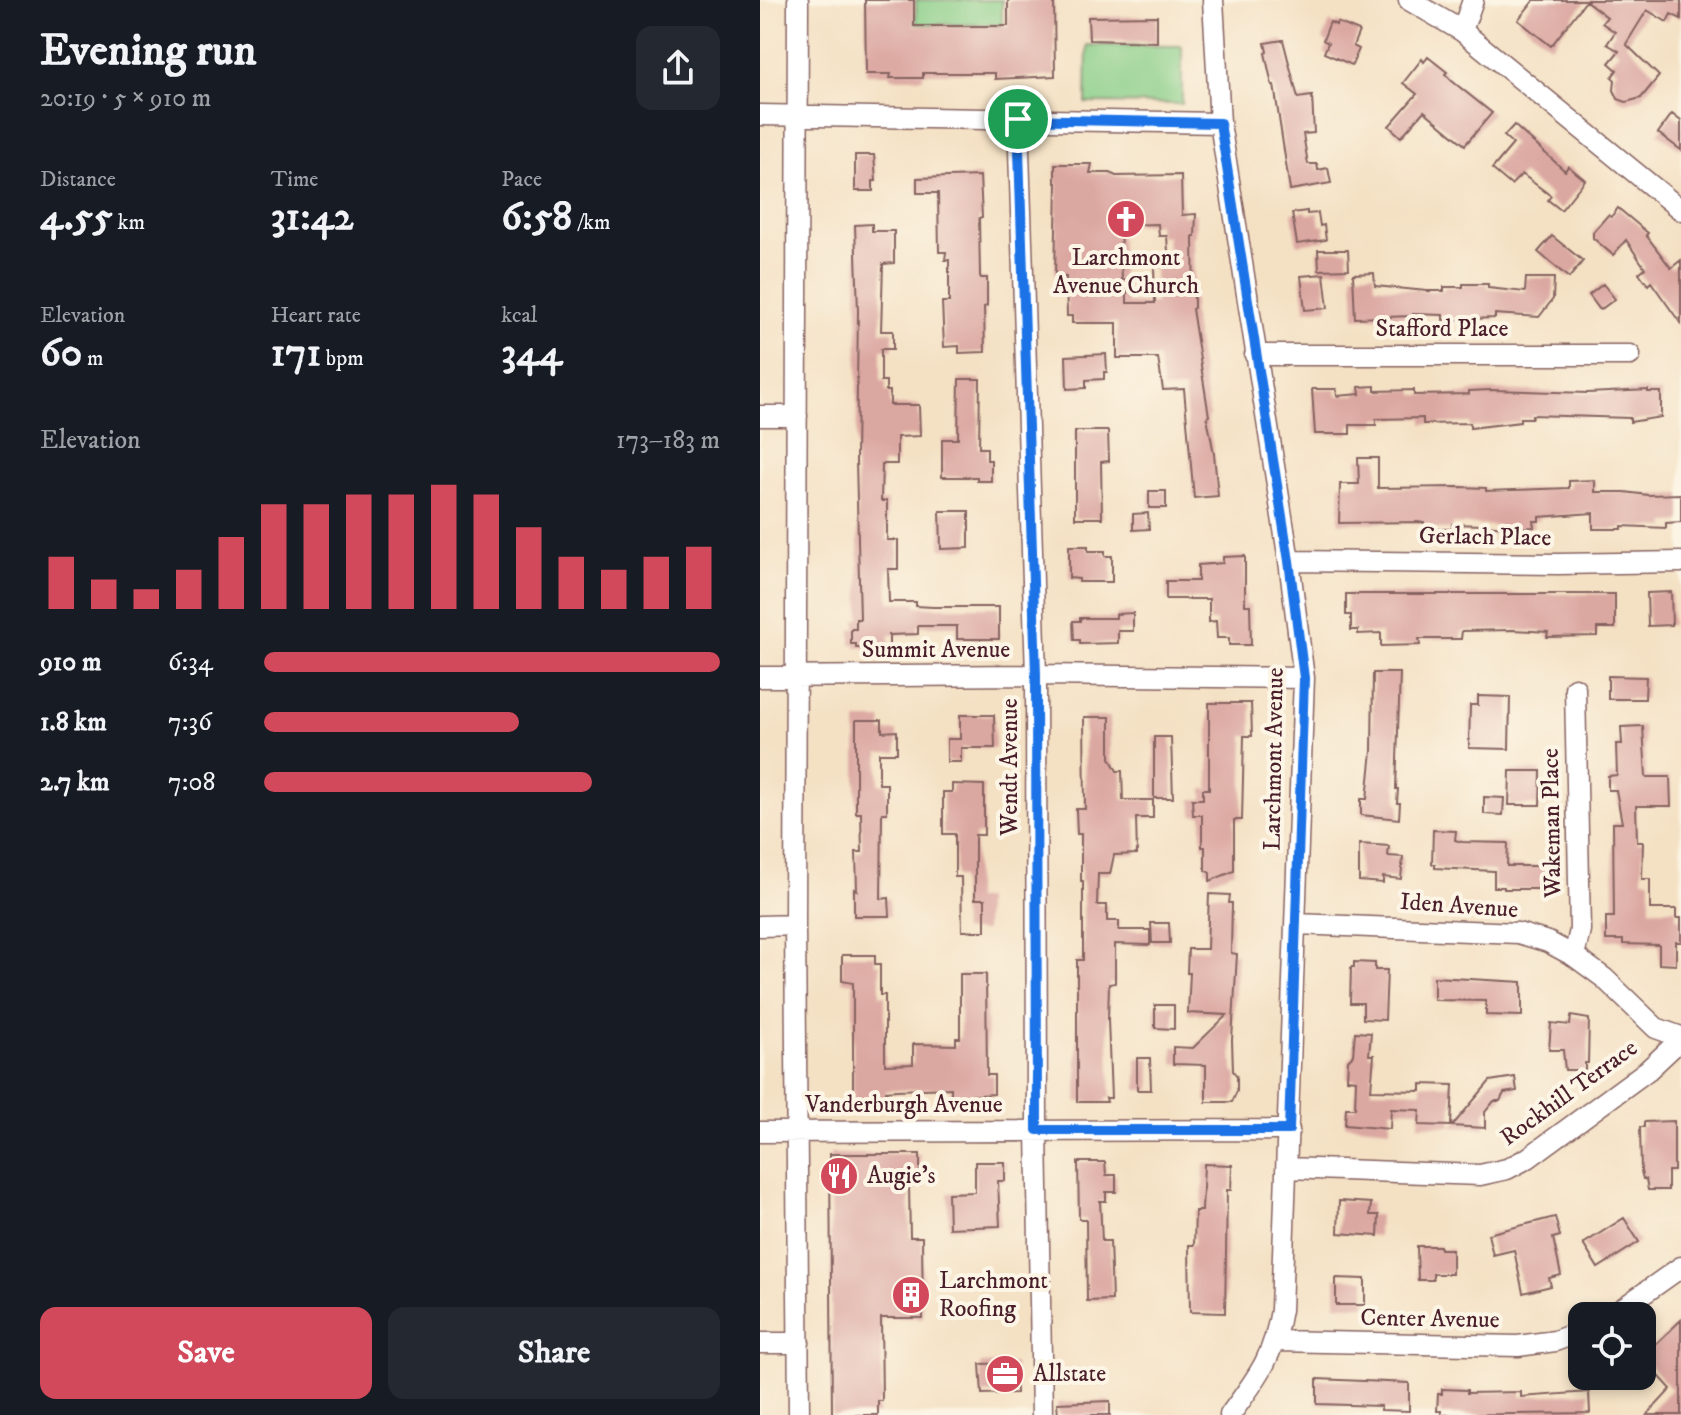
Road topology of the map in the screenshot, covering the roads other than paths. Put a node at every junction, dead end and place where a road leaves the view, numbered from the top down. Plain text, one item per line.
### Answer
1 (798, 0) edge
2 (1213, 0) edge
3 (1409, 0) edge
4 (1473, 0) edge
5 (1462, 31) junction
6 (760, 115) edge
7 (798, 115) junction
8 (1018, 119) junction
9 (1220, 123) junction
10 (1681, 210) edge
11 (1255, 355) junction
12 (1630, 355) dead end
13 (760, 416) edge
14 (797, 416) junction
15 (1289, 561) junction
16 (1681, 562) edge
17 (1036, 675) junction
18 (760, 677) edge
19 (796, 677) junction
20 (1304, 678) junction
21 (1575, 688) dead end
22 (1297, 924) junction
23 (795, 925) junction
24 (760, 926) edge
25 (1574, 956) junction
26 (1681, 1038) edge
27 (1037, 1130) junction
28 (1289, 1130) junction
29 (760, 1132) edge
30 (798, 1132) junction
31 (1287, 1168) junction
32 (1681, 1267) edge
33 (1632, 1302) edge
34 (1568, 1336) edge
35 (1276, 1341) junction
36 (760, 1343) edge
37 (799, 1343) junction
38 (799, 1415) edge
39 (1042, 1415) edge
40 (1230, 1415) edge

1 - 7 street
2 - 9 street, Larchmont Avenue
3 - 5 street
4 - 5 street
5 - 10 street
6 - 7 street
7 - 8 street
7 - 14 street
8 - 9 street
8 - 17 street, Wendt Avenue
9 - 11 street, Larchmont Avenue
11 - 12 street, Stafford Place
11 - 15 street, Larchmont Avenue
13 - 14 street
14 - 19 street
15 - 16 street, Gerlach Place
15 - 20 street, Larchmont Avenue
17 - 19 street, Summit Avenue
17 - 20 street, Summit Avenue
17 - 27 street, Wendt Avenue
18 - 19 street, Summit Avenue
19 - 23 street
20 - 22 street, Larchmont Avenue
21 - 25 street, Wakeman Place
22 - 25 street, Iden Avenue
22 - 28 street, Larchmont Avenue
23 - 24 street
23 - 30 street
25 - 26 street, Iden Avenue
26 - 31 street, Rockhill Terrace
27 - 28 street, Vanderburgh Avenue
27 - 30 street, Vanderburgh Avenue
27 - 39 street, Wendt Avenue
28 - 31 street, Larchmont Avenue
29 - 30 street, Vanderburgh Avenue
30 - 37 street
31 - 35 street, Larchmont Avenue
32 - 33 street
34 - 35 street, Center Avenue
35 - 40 street, Larchmont Avenue
36 - 37 street
37 - 38 street

